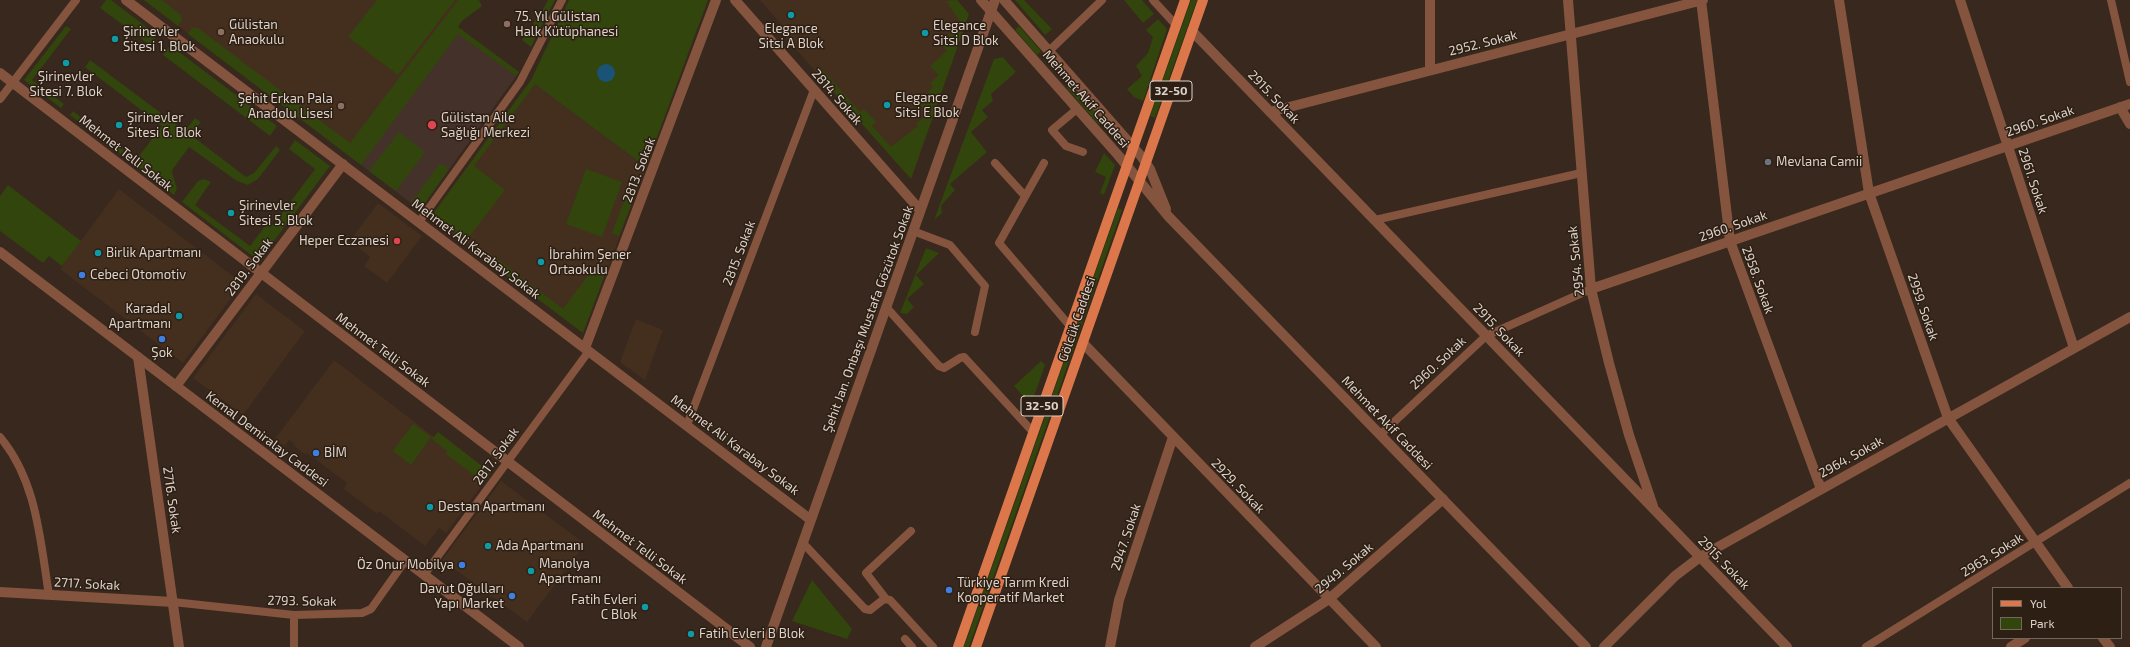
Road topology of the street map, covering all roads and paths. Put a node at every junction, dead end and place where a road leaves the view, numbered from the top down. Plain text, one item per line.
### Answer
1 (76, 0) edge
2 (126, 0) edge
3 (562, 0) edge
4 (716, 0) edge
5 (735, 0) edge
6 (981, 0) edge
7 (995, 0) edge
8 (1004, 0) edge
9 (1102, 0) edge
10 (1153, 0) edge
11 (1185, 0) edge
12 (1203, 0) edge
13 (1430, 0) edge
14 (1568, 0) edge
15 (1701, 0) edge
16 (1839, 0) edge
17 (1960, 0) edge
18 (2111, 0) edge
19 (991, 11) junction
20 (1176, 25) junction
21 (1192, 31) junction
22 (1571, 34) junction
23 (1049, 51) junction
24 (1430, 70) junction
25 (0, 74) edge
26 (2130, 82) edge
27 (12, 83) junction
28 (814, 90) junction
29 (0, 99) edge
30 (2125, 106) edge
31 (1077, 109) junction
32 (1270, 112) junction
33 (2130, 124) edge
34 (1134, 146) junction
35 (2008, 146) junction
36 (1083, 152) dead end
37 (1146, 162) junction
38 (995, 163) dead end
39 (1044, 163) dead end
40 (343, 164) junction
41 (1126, 166) junction
42 (1581, 173) junction
43 (1139, 181) junction
44 (1869, 193) junction
45 (1025, 196) junction
46 (920, 210) junction
47 (1169, 217) junction
48 (1375, 220) junction
49 (419, 222) junction
50 (913, 232) junction
51 (1730, 241) junction
52 (0, 252) edge
53 (261, 274) junction
54 (1591, 289) junction
55 (886, 307) junction
56 (2130, 317) edge
57 (1070, 326) junction
58 (975, 332) dead end
59 (1486, 336) junction
60 (1083, 343) junction
61 (2074, 348) junction
62 (587, 349) junction
63 (138, 357) junction
64 (176, 386) junction
65 (1948, 418) junction
66 (687, 425) junction
67 (1033, 432) junction
68 (1380, 435) junction
69 (0, 437) edge
70 (1173, 437) junction
71 (4, 446) edge
72 (507, 462) junction
73 (2130, 483) edge
74 (1822, 489) junction
75 (1442, 499) junction
76 (1655, 510) junction
77 (811, 520) junction
78 (911, 531) dead end
79 (2036, 542) junction
80 (803, 543) junction
81 (1700, 557) junction
82 (405, 560) junction
83 (424, 574) junction
84 (2067, 587) edge
85 (0, 592) edge
86 (49, 595) junction
87 (886, 598) junction
88 (1329, 599) junction
89 (173, 602) junction
90 (294, 616) junction
91 (905, 639) dead end
92 (2023, 639) edge
93 (2104, 639) edge
94 (179, 647) edge
95 (294, 647) edge
96 (519, 647) edge
97 (750, 647) edge
98 (766, 647) edge
99 (912, 647) edge
100 (933, 647) edge
101 (958, 647) edge
102 (976, 647) edge
103 (1110, 647) edge
104 (1255, 647) edge
105 (1376, 647) edge
106 (1586, 647) edge
107 (1604, 647) edge
108 (1787, 647) edge
109 (1866, 647) edge
110 (2011, 647) edge
111 (2110, 647) edge

1 - 27 lane
2 - 40 street, Mehmet Ali Karabay Sokak
3 - 49 lane
4 - 62 street, 2813. Sokak
5 - 28 street, 2814. Sokak
6 - 19 street, Mehmet Akif Caddesi
7 - 19 street, Şehit Jan. Onbaşı Mustafa Gözütok Sokak
8 - 23 street, Mehmet Akif Caddesi
9 - 23 lane
10 - 20 lane
11 - 20 main road, Gölcük Caddesi / 32-50
12 - 21 main road, Gölcük Caddesi / 32-50
13 - 24 street
14 - 22 street, 2954. Sokak
15 - 22 street, 2952. Sokak
15 - 51 street, 2958. Sokak
16 - 44 street, 2959. Sokak
17 - 35 street, 2961. Sokak
18 - 26 lane
19 - 31 street, Mehmet Akif Caddesi
19 - 46 street, Şehit Jan. Onbaşı Mustafa Gözütok Sokak
20 - 34 main road, Gölcük Caddesi / 32-50
21 - 32 street, 2915. Sokak
21 - 37 main road, Gölcük Caddesi / 32-50
22 - 24 street, 2952. Sokak
22 - 42 street, 2954. Sokak
23 - 34 street, Mehmet Akif Caddesi
24 - 32 street, 2952. Sokak
25 - 27 street, Mehmet Telli Sokak
27 - 29 lane
27 - 53 street, Mehmet Telli Sokak
28 - 46 street, 2814. Sokak
28 - 66 lane, 2815. Sokak
30 - 33 street
30 - 35 street, 2960. Sokak
31 - 36 lane
31 - 41 street, Mehmet Akif Caddesi
32 - 48 street, 2915. Sokak
34 - 37 street, Mehmet Akif Caddesi
34 - 41 main road, Gölcük Caddesi / 32-50
35 - 44 street, 2960. Sokak
35 - 61 street, 2961. Sokak
37 - 43 main road, Gölcük Caddesi / 32-50
37 - 47 street, Mehmet Akif Caddesi
38 - 45 lane
39 - 45 lane
40 - 49 street, Mehmet Ali Karabay Sokak
40 - 53 street, 2819. Sokak
41 - 43 street, Mehmet Akif Caddesi
41 - 57 main road, Gölcük Caddesi / 32-50
42 - 48 lane
42 - 54 street, 2954. Sokak
43 - 47 street, Mehmet Akif Caddesi
43 - 60 main road, Gölcük Caddesi / 32-50
44 - 51 street, 2960. Sokak
44 - 65 street, 2959. Sokak
45 - 57 lane
46 - 50 street, Şehit Jan. Onbaşı Mustafa Gözütok Sokak
47 - 68 street, Mehmet Akif Caddesi
48 - 59 street, 2915. Sokak
49 - 62 street, Mehmet Ali Karabay Sokak
50 - 55 street, Şehit Jan. Onbaşı Mustafa Gözütok Sokak
50 - 58 lane
51 - 54 street, 2960. Sokak
51 - 74 street, 2958. Sokak
52 - 63 street, Kemal Demiralay Caddesi
53 - 64 street, 2819. Sokak
53 - 72 street, Mehmet Telli Sokak
54 - 59 lane, 2960. Sokak
54 - 76 street, 2954. Sokak
55 - 67 lane
55 - 77 street, Şehit Jan. Onbaşı Mustafa Gözütok Sokak
56 - 61 street, 2964. Sokak
57 - 67 main road, Gölcük Caddesi / 32-50
59 - 68 lane, 2960. Sokak
59 - 76 street, 2915. Sokak
60 - 70 street, 2929. Sokak
60 - 102 main road, Gölcük Caddesi / 32-50
61 - 65 street, 2964. Sokak
62 - 66 street, Mehmet Ali Karabay Sokak
62 - 72 lane, 2817. Sokak
63 - 64 street, Kemal Demiralay Caddesi
63 - 89 street, 2716. Sokak
64 - 82 street, Kemal Demiralay Caddesi
65 - 74 street, 2964. Sokak
65 - 79 street, 2959. Sokak
66 - 77 street, Mehmet Ali Karabay Sokak
67 - 101 main road, Gölcük Caddesi / 32-50
68 - 75 street, Mehmet Akif Caddesi
69 - 71 lane
70 - 88 street, 2929. Sokak
70 - 103 street, 2947. Sokak
71 - 86 lane
72 - 83 lane, 2817. Sokak
72 - 97 street, Mehmet Telli Sokak
73 - 79 lane, 2963. Sokak
74 - 81 street, 2964. Sokak
75 - 88 street, 2949. Sokak
75 - 106 street, Mehmet Akif Caddesi
76 - 81 street, 2915. Sokak
77 - 80 street, Şehit Jan. Onbaşı Mustafa Gözütok Sokak
78 - 87 lane
79 - 84 street, 2959. Sokak
79 - 109 lane, 2963. Sokak
80 - 87 lane
80 - 98 street, Şehit Jan. Onbaşı Mustafa Gözütok Sokak
81 - 107 street, 2964. Sokak
81 - 108 street, 2915. Sokak
82 - 83 street, Kemal Demiralay Caddesi
82 - 90 lane, 2793. Sokak
83 - 96 street, Kemal Demiralay Caddesi
85 - 86 street, 2717. Sokak
86 - 89 street, 2717. Sokak
87 - 100 lane
88 - 104 street, 2949. Sokak
88 - 105 street, 2929. Sokak
89 - 90 lane, 2793. Sokak
89 - 94 street, 2716. Sokak
90 - 95 lane
91 - 99 lane
92 - 110 street
93 - 111 street

